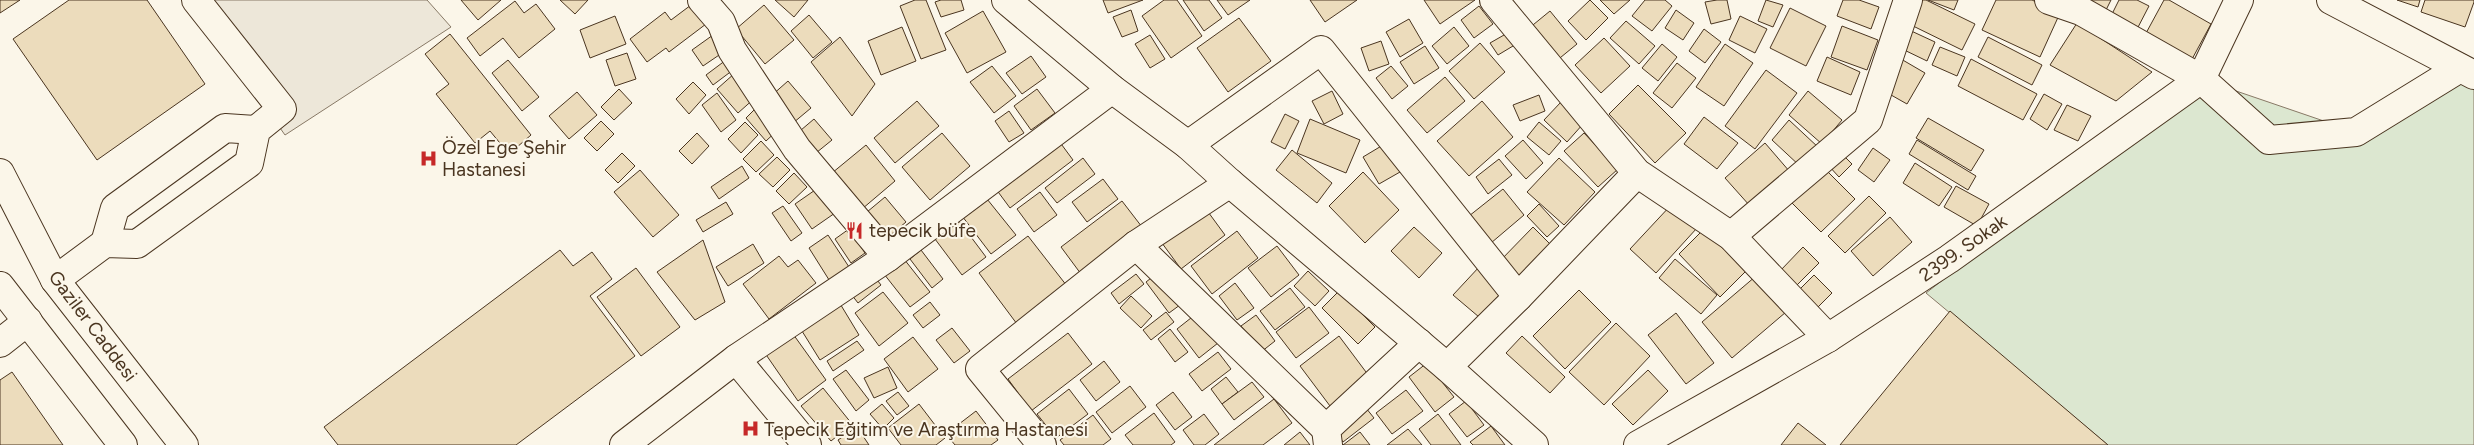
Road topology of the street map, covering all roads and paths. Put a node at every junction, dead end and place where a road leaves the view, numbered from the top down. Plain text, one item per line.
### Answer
1 (196, 0) edge
2 (702, 0) edge
3 (1006, 0) edge
4 (1494, 0) edge
5 (1908, 0) edge
6 (2050, 0) edge
7 (2239, 0) edge
8 (2332, 0) edge
9 (2083, 5) edge
10 (2467, 72) edge
11 (2201, 79) junction
12 (1112, 89) junction
13 (256, 130) junction
14 (1188, 145) junction
15 (0, 173) edge
16 (1637, 173) junction
17 (1230, 183) junction
18 (1731, 236) junction
19 (105, 243) junction
20 (1136, 244) junction
21 (888, 256) junction
22 (56, 280) junction
23 (0, 286) edge
24 (1518, 297) junction
25 (28, 322) junction
26 (1828, 338) junction
27 (0, 343) edge
28 (1419, 343) junction
29 (736, 359) junction
30 (1447, 366) junction
31 (1327, 437) edge
32 (123, 445) edge
33 (184, 445) edge
34 (624, 445) edge
35 (807, 445) edge
36 (1042, 445) edge
37 (1534, 445) edge
38 (1638, 445) edge

1 - 13 street
2 - 21 street
3 - 12 street
4 - 16 street
5 - 18 street
6 - 9 street
7 - 11 street, 2399. Sokak
8 - 10 street
9 - 11 street
10 - 11 street
11 - 26 street, 2399. Sokak
12 - 14 street
12 - 21 street
13 - 19 street
13 - 19 street
14 - 17 street
14 - 24 street
15 - 22 street, Gaziler Caddesi
16 - 18 street
16 - 24 street
17 - 20 street
17 - 28 street
18 - 26 street
19 - 22 street
20 - 31 street
20 - 36 street
21 - 29 street
22 - 33 street, Gaziler Caddesi
23 - 25 street
24 - 30 street
25 - 27 street
25 - 32 street
26 - 38 street, 2399. Sokak
28 - 30 street
28 - 31 street
29 - 34 street
29 - 35 street
30 - 37 street

